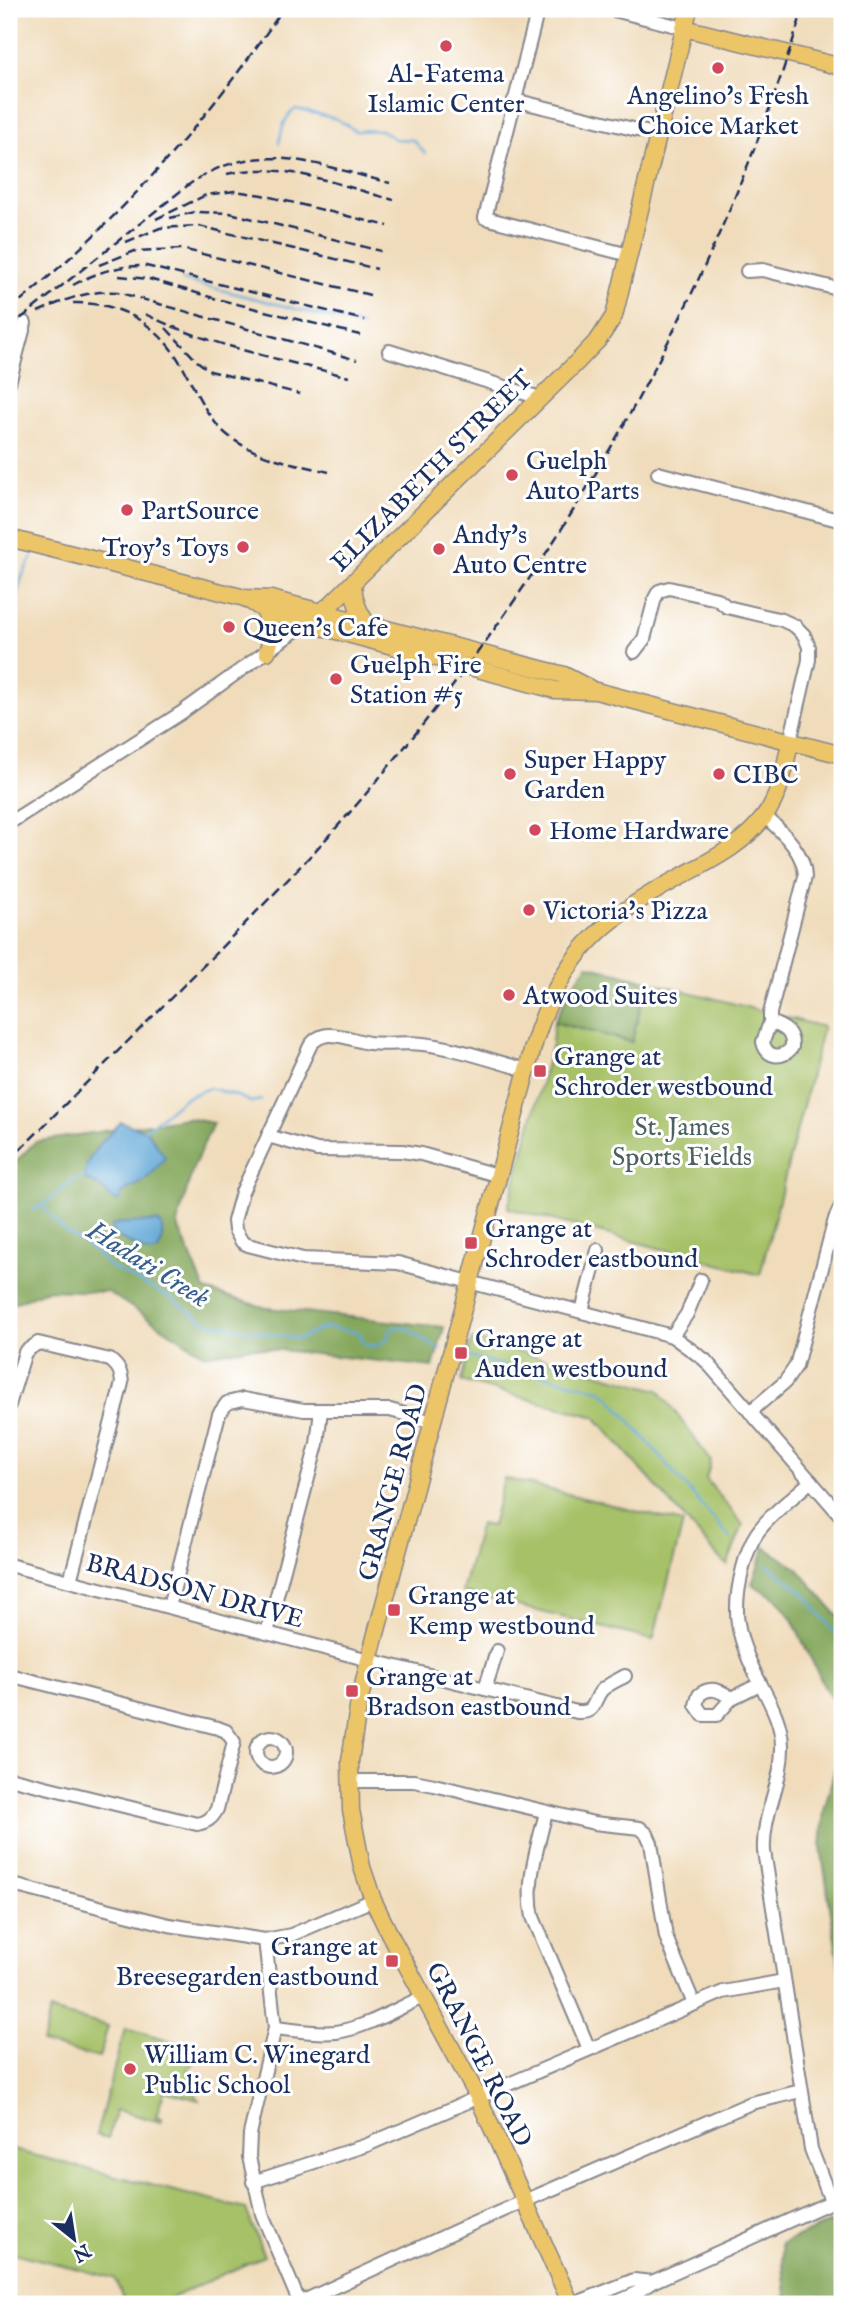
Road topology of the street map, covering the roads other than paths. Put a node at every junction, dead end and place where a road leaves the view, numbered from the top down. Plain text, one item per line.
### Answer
1 (538, 9) edge
2 (610, 9) edge
3 (689, 9) edge
4 (684, 28) junction
5 (837, 66) edge
6 (514, 100) junction
7 (658, 135) junction
8 (629, 255) junction
9 (747, 271) dead end
10 (842, 290) edge
11 (25, 323) dead end
12 (389, 351) dead end
13 (9, 383) edge
14 (540, 398) junction
15 (658, 473) dead end
16 (842, 521) edge
17 (9, 538) edge
18 (354, 582) junction
19 (245, 598) junction
20 (264, 610) junction
21 (320, 613) junction
22 (306, 623) junction
23 (368, 625) junction
24 (268, 652) junction
25 (634, 652) dead end
26 (479, 661) junction
27 (790, 742) junction
28 (842, 755) edge
29 (765, 816) junction
30 (9, 823) edge
31 (770, 1022) dead end
32 (527, 1070) junction
33 (268, 1136) junction
34 (500, 1176) junction
35 (842, 1204) edge
36 (597, 1250) dead end
37 (701, 1280) dead end
38 (470, 1282) junction
39 (582, 1311) junction
40 (672, 1336) junction
41 (9, 1405) edge
42 (321, 1410) junction
43 (750, 1412) junction
44 (433, 1422) junction
45 (811, 1481) junction
46 (842, 1517) edge
47 (9, 1565) edge
48 (70, 1581) junction
49 (169, 1607) junction
50 (267, 1633) junction
51 (497, 1651) dead end
52 (369, 1660) junction
53 (9, 1675) edge
54 (625, 1676) dead end
55 (760, 1684) junction
56 (485, 1689) junction
57 (732, 1698) dead end
58 (233, 1742) junction
59 (257, 1747) dead end
60 (9, 1778) edge
61 (350, 1781) junction
62 (546, 1812) junction
63 (9, 1884) edge
64 (373, 1900) junction
65 (265, 1940) junction
66 (784, 1981) junction
67 (423, 1997) junction
68 (694, 2004) junction
69 (275, 2028) junction
70 (589, 2049) junction
71 (801, 2091) junction
72 (478, 2097) junction
73 (253, 2182) junction
74 (837, 2199) edge
75 (526, 2200) junction
76 (652, 2282) junction
77 (299, 2304) edge
78 (573, 2304) edge
79 (612, 2304) edge

1 - 6 street
2 - 4 street
3 - 4 main road, ELIZABETH STREET
4 - 5 main road
4 - 7 main road, ELIZABETH STREET
6 - 7 street
6 - 8 street
7 - 8 main road, ELIZABETH STREET
8 - 14 main road, ELIZABETH STREET
9 - 10 street
11 - 13 street
12 - 14 street
14 - 18 main road, ELIZABETH STREET
15 - 16 street
17 - 19 main road
18 - 21 main road, ELIZABETH STREET
18 - 23 main road
19 - 20 main road
19 - 21 main road
20 - 22 main road
20 - 24 main road
21 - 22 main road, ELIZABETH STREET
21 - 23 main road
22 - 24 street, ELIZABETH STREET
22 - 26 main road
23 - 26 main road
24 - 30 street, ELIZABETH STREET
25 - 27 street
26 - 27 main road
27 - 28 main road
27 - 29 main road, GRANGE ROAD
29 - 31 street
29 - 32 main road, GRANGE ROAD
32 - 33 street
32 - 34 main road, GRANGE ROAD
33 - 34 street
33 - 38 street
34 - 38 main road, GRANGE ROAD
35 - 43 street
36 - 39 street
37 - 40 street
38 - 39 street
38 - 44 main road, GRANGE ROAD
39 - 40 street
40 - 43 street
41 - 48 street
42 - 44 street
42 - 49 street
42 - 50 street
43 - 45 street
44 - 52 main road, GRANGE ROAD
45 - 46 street
45 - 55 street
47 - 48 street, BRADSON DRIVE
48 - 49 street, BRADSON DRIVE
49 - 50 street, BRADSON DRIVE
50 - 52 street, BRADSON DRIVE
51 - 56 street
52 - 56 street, BRADSON DRIVE
52 - 61 main road, GRANGE ROAD
53 - 58 street
54 - 56 street, BRADSON DRIVE
55 - 57 street
55 - 66 street
58 - 59 street
58 - 60 street
61 - 62 street
61 - 64 main road, GRANGE ROAD
62 - 68 street
62 - 70 street
63 - 65 street
64 - 65 street
64 - 67 main road, GRANGE ROAD
65 - 69 street
66 - 68 street
66 - 71 street
67 - 69 street
67 - 72 main road, GRANGE ROAD
68 - 70 street
69 - 73 street
70 - 72 street
71 - 74 street
71 - 75 street
72 - 73 street
72 - 75 main road, GRANGE ROAD
73 - 77 street
74 - 76 street
75 - 77 street
75 - 78 main road, GRANGE ROAD
76 - 78 street
76 - 79 street

